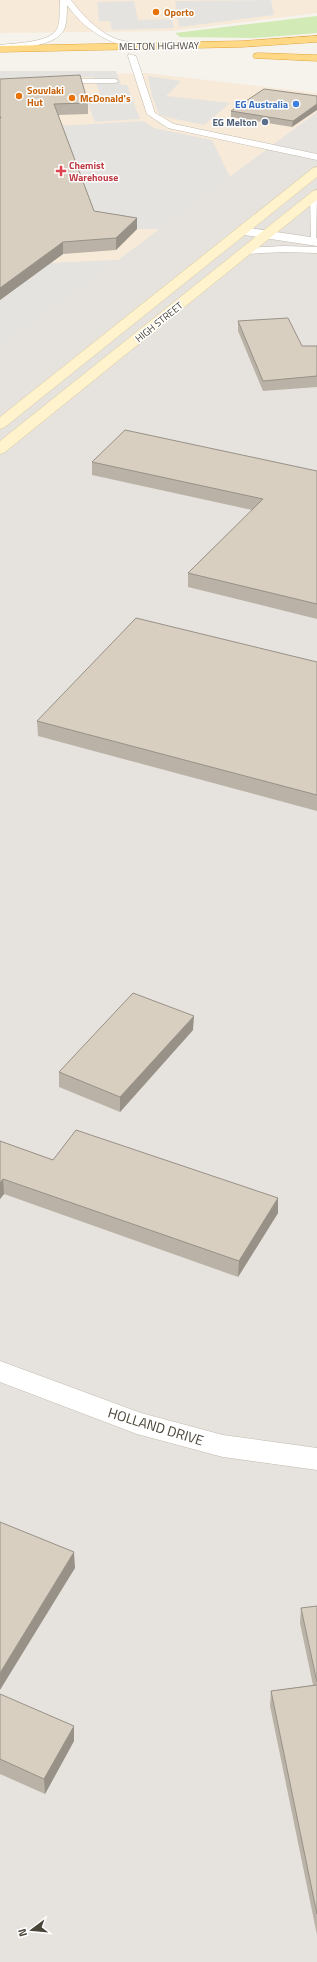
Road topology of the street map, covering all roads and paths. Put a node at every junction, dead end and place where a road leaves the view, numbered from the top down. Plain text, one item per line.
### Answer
1 (66, 0) edge
2 (317, 39) edge
3 (0, 48) edge
4 (133, 51) junction
5 (205, 56) dead end
6 (250, 56) dead end
7 (0, 58) edge
8 (317, 58) edge
9 (53, 81) edge
10 (116, 81) dead end
11 (317, 157) edge
12 (317, 171) edge
13 (315, 195) edge
14 (243, 231) junction
15 (266, 235) junction
16 (316, 244) edge
17 (245, 251) junction
18 (0, 424) edge
19 (0, 449) edge
20 (0, 1371) edge
21 (317, 1459) edge

1 - 3 lane
1 - 4 lane
2 - 4 highway, MELTON HIGHWAY
3 - 4 highway, MELTON HIGHWAY
4 - 5 highway, MELTON HIGHWAY
4 - 7 highway, MELTON HIGHWAY
4 - 11 lane
6 - 8 highway
9 - 10 lane
12 - 14 main road, HIGH STREET
13 - 15 main road, HIGH STREET
13 - 16 lane
14 - 15 street
14 - 18 main road, HIGH STREET
15 - 16 street
15 - 17 main road, HIGH STREET
16 - 17 lane
17 - 19 main road, HIGH STREET
20 - 21 street, HOLLAND DRIVE

